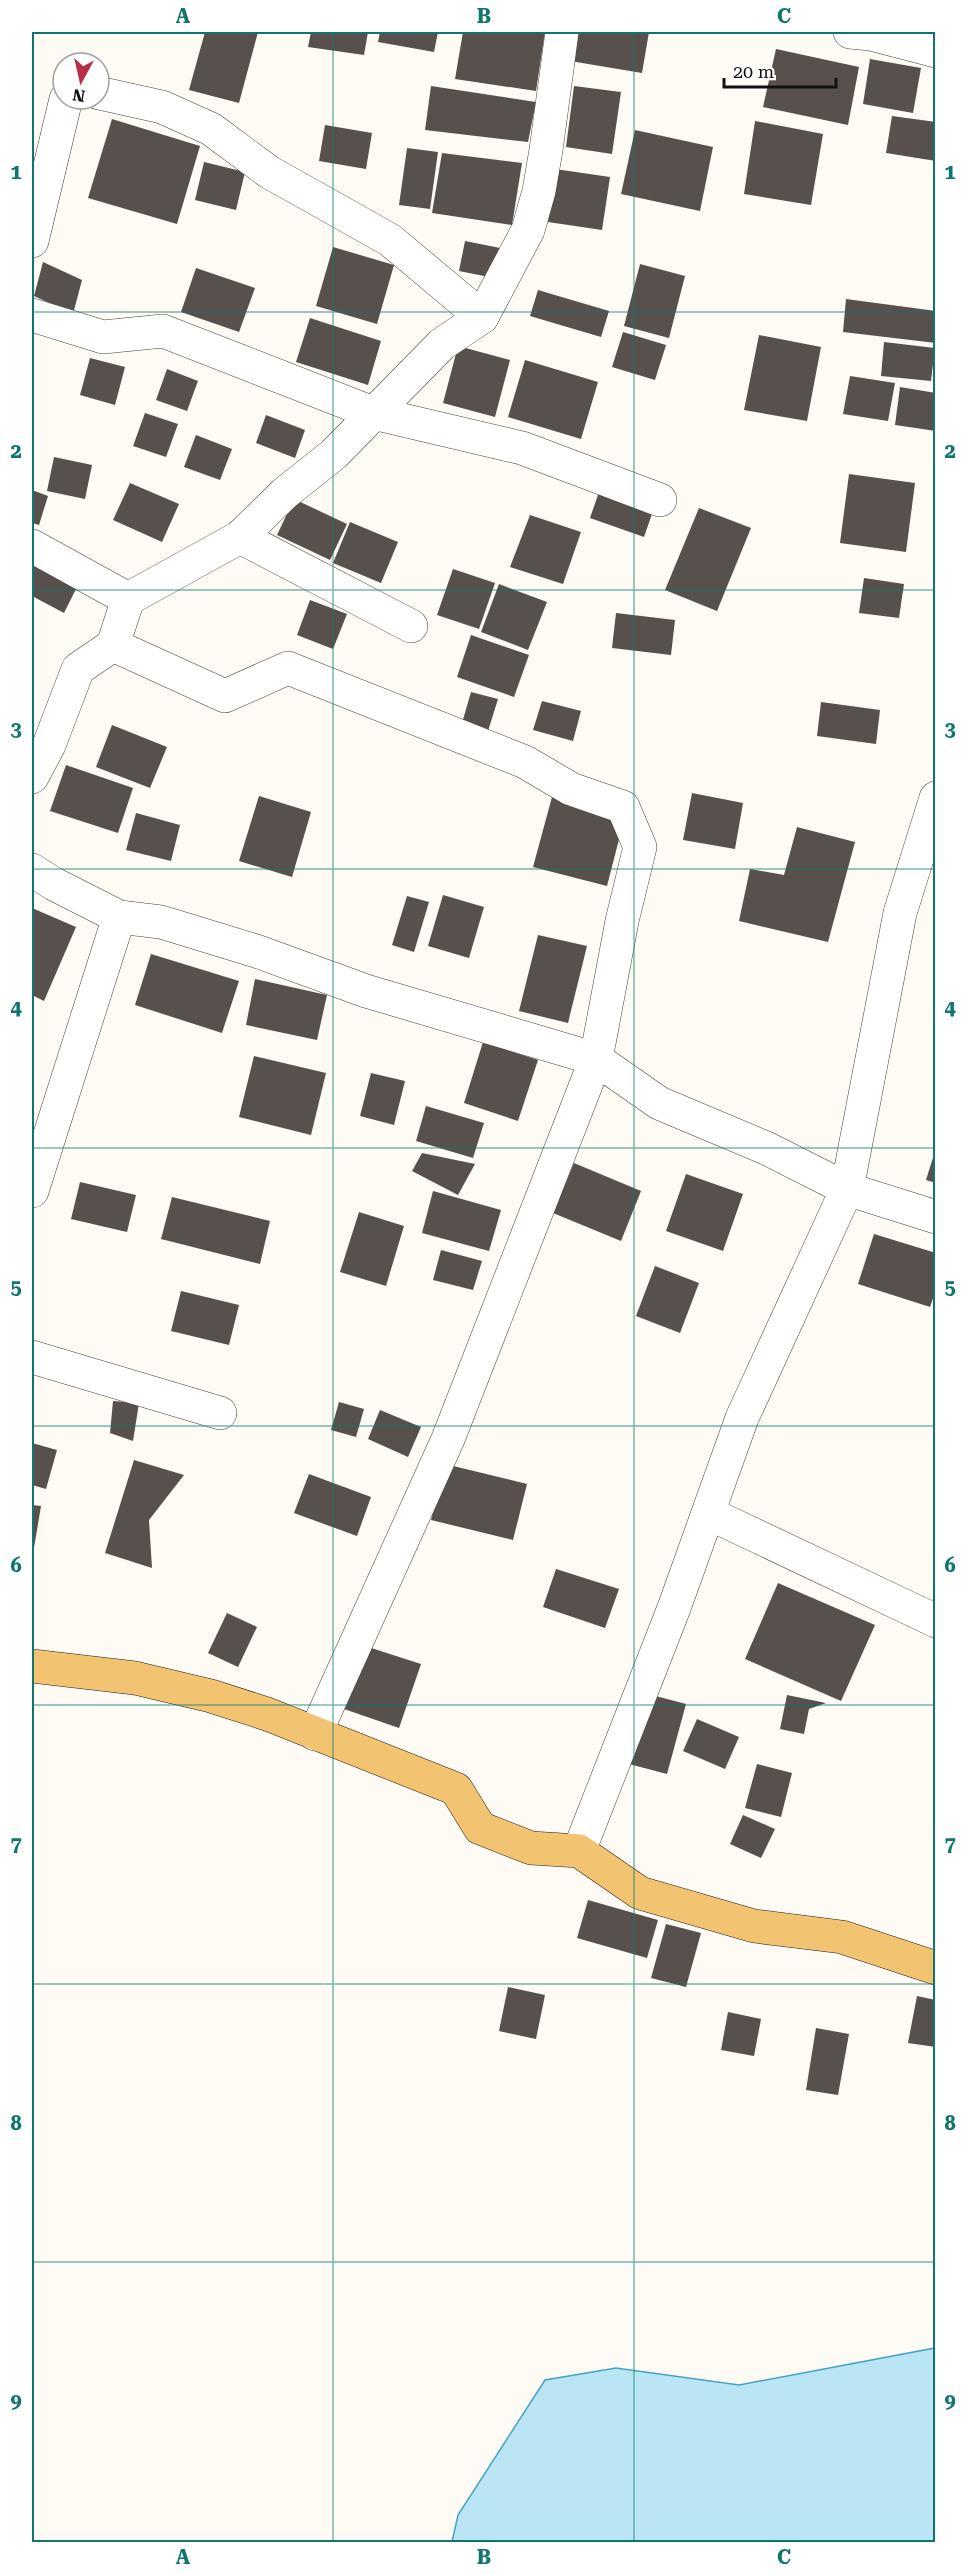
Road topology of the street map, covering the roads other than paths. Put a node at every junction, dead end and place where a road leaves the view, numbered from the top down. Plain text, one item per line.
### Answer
1 (562, 32) edge
2 (850, 32) edge
3 (936, 51) edge
4 (111, 96) edge
5 (63, 111) edge
6 (32, 241) edge
7 (32, 315) edge
8 (482, 317) junction
9 (373, 413) junction
10 (660, 500) dead end
11 (240, 537) junction
12 (32, 546) edge
13 (128, 598) junction
14 (411, 626) dead end
15 (113, 645) junction
16 (32, 777) edge
17 (936, 798) edge
18 (32, 870) edge
19 (119, 917) junction
20 (596, 1059) junction
21 (32, 1184) edge
22 (847, 1189) junction
23 (936, 1217) edge
24 (32, 1357) edge
25 (220, 1413) dead end
26 (708, 1513) junction
27 (936, 1621) edge
28 (32, 1666) edge
29 (315, 1734) junction
30 (579, 1851) junction
31 (936, 1968) edge

1 - 8 street
2 - 3 street
4 - 8 street
5 - 6 street
7 - 9 street
8 - 9 street
9 - 10 street
9 - 11 street
11 - 13 street
11 - 14 street
12 - 13 street
13 - 15 street
15 - 16 street
15 - 20 street
17 - 22 street
18 - 19 street
19 - 20 street
19 - 21 street
20 - 22 street
20 - 29 street
22 - 23 street
22 - 26 street
24 - 25 street
26 - 27 street
26 - 30 street
28 - 29 main road
29 - 30 main road
30 - 31 main road

